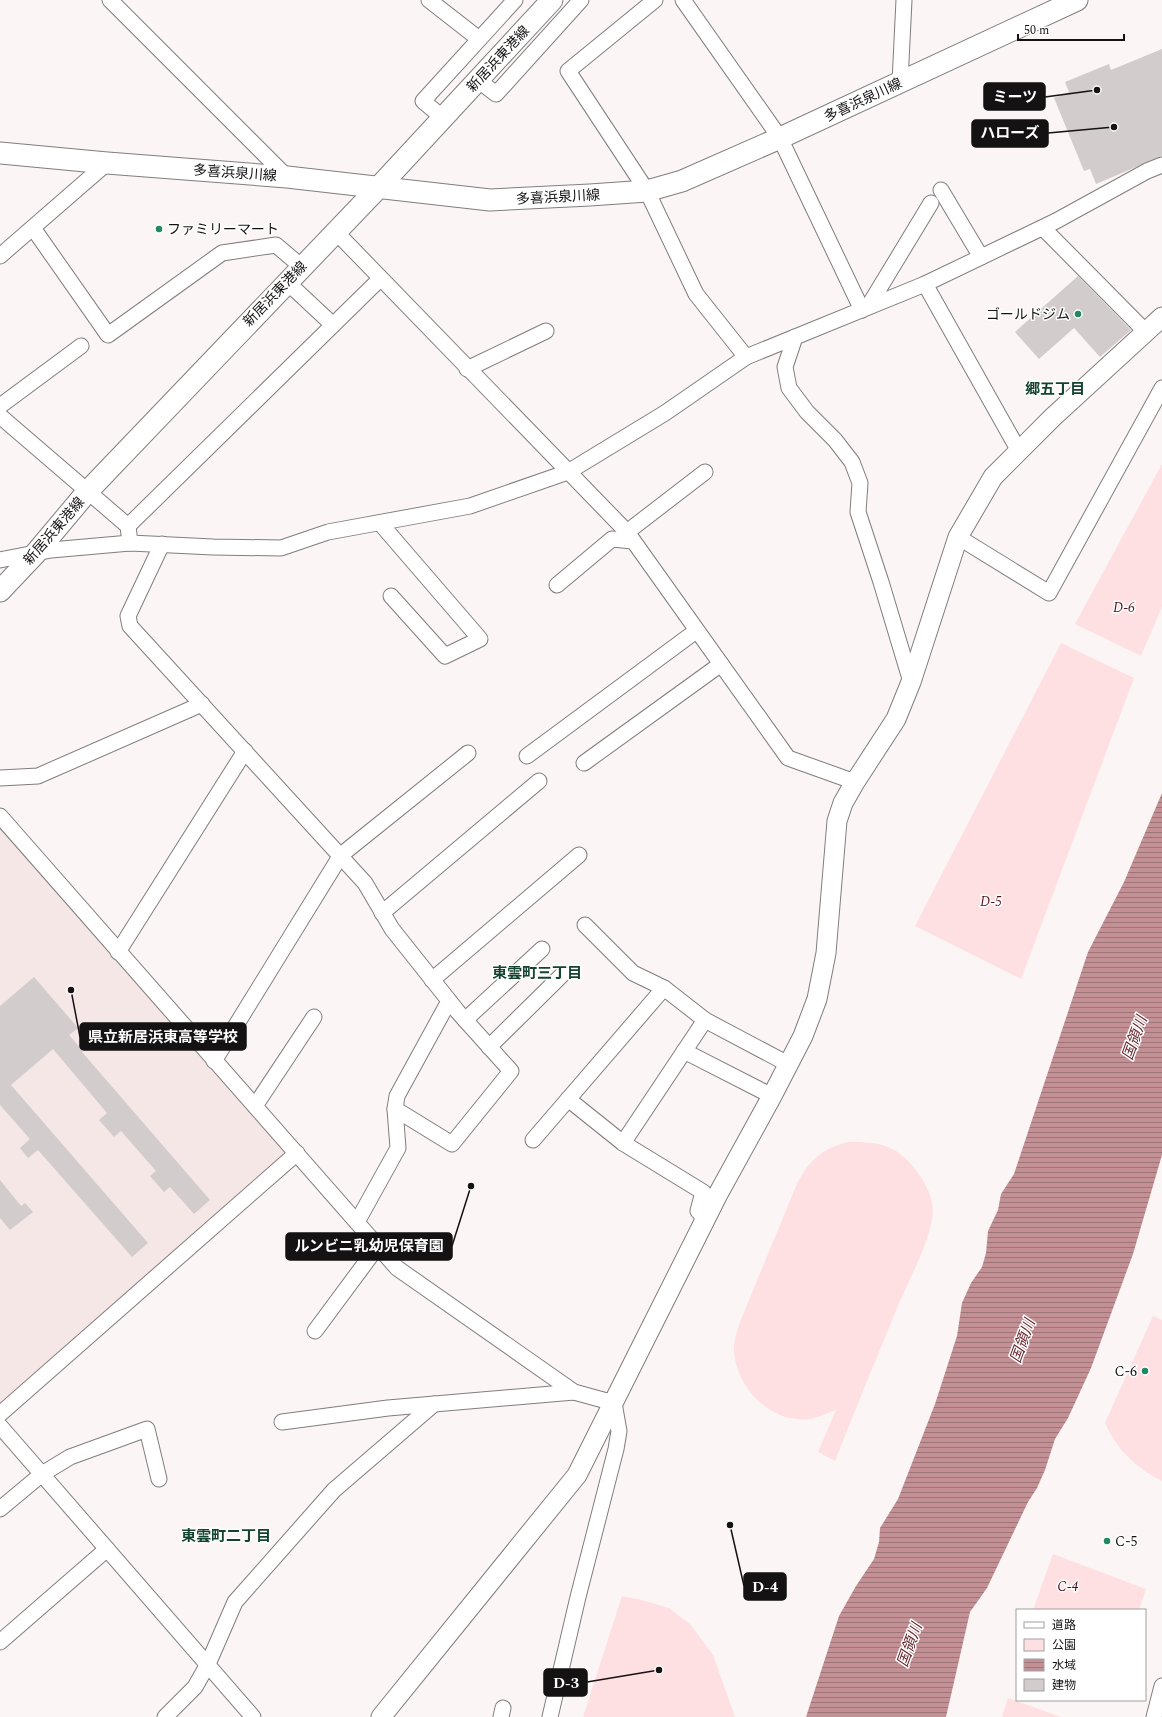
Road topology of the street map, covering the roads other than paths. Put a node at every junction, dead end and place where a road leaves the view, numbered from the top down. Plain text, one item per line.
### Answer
1 (110, 0) edge
2 (429, 0) edge
3 (515, 0) edge
4 (552, 0) edge
5 (581, 0) edge
6 (655, 0) edge
7 (683, 0) edge
8 (904, 0) edge
9 (1077, 0) edge
10 (478, 39) junction
11 (478, 80) junction
12 (900, 82) junction
13 (443, 118) junction
14 (780, 138) junction
15 (0, 152) edge
16 (106, 163) junction
17 (1162, 165) edge
18 (287, 177) junction
19 (378, 188) junction
20 (941, 190) dead end
21 (647, 191) junction
22 (931, 203) dead end
23 (33, 228) junction
24 (1043, 228) junction
25 (336, 232) junction
26 (0, 256) edge
27 (981, 257) junction
28 (302, 267) junction
29 (380, 279) junction
30 (287, 282) junction
31 (925, 284) junction
32 (865, 309) junction
33 (1162, 317) edge
34 (333, 325) junction
35 (546, 331) dead end
36 (1146, 332) junction
37 (795, 337) junction
38 (81, 346) dead end
39 (746, 357) junction
40 (467, 369) junction
41 (1162, 388) edge
42 (0, 406) edge
43 (0, 416) edge
44 (1019, 451) junction
45 (568, 472) junction
46 (705, 472) dead end
47 (87, 492) junction
48 (380, 523) junction
49 (128, 526) junction
50 (630, 536) junction
51 (958, 537) junction
52 (130, 543) junction
53 (162, 544) junction
54 (35, 554) junction
55 (0, 560) edge
56 (557, 585) dead end
57 (0, 590) edge
58 (391, 596) dead end
59 (696, 631) junction
60 (721, 664) junction
61 (911, 682) junction
62 (202, 704) junction
63 (245, 751) junction
64 (468, 753) dead end
65 (527, 756) dead end
66 (584, 763) dead end
67 (0, 778) edge
68 (539, 781) dead end
69 (855, 782) junction
70 (0, 816) edge
71 (341, 854) junction
72 (579, 855) dead end
73 (382, 913) junction
74 (585, 924) dead end
75 (542, 949) dead end
76 (118, 952) junction
77 (563, 974) dead end
78 (432, 980) junction
79 (664, 988) junction
80 (449, 1001) junction
81 (314, 1017) dead end
82 (465, 1020) junction
83 (705, 1020) junction
84 (489, 1047) junction
85 (684, 1051) junction
86 (214, 1061) junction
87 (788, 1064) junction
88 (772, 1096) junction
89 (568, 1100) junction
90 (255, 1106) junction
91 (395, 1109) junction
92 (533, 1140) dead end
93 (623, 1143) junction
94 (297, 1153) junction
95 (705, 1219) junction
96 (357, 1222) junction
97 (378, 1246) junction
98 (314, 1331) dead end
99 (574, 1392) junction
100 (614, 1402) junction
101 (434, 1404) junction
102 (0, 1414) edge
103 (282, 1422) dead end
104 (0, 1426) edge
105 (42, 1474) junction
106 (160, 1479) dead end
107 (0, 1509) edge
108 (107, 1549) junction
109 (0, 1642) edge
110 (208, 1664) junction
111 (1162, 1686) edge
112 (165, 1717) edge
113 (253, 1717) edge
114 (381, 1717) edge
115 (550, 1717) edge
116 (1154, 1717) edge

1 - 18 street
2 - 10 street
3 - 10 street
4 - 11 main road, 新居浜東港線
5 - 11 street
6 - 21 street
7 - 14 street
8 - 12 street
9 - 12 main road, 多喜浜泉川線
10 - 13 street
11 - 13 main road, 新居浜東港線
12 - 14 main road, 多喜浜泉川線
13 - 19 main road, 新居浜東港線
14 - 21 main road, 多喜浜泉川線
14 - 32 street
15 - 16 main road, 多喜浜泉川線
16 - 18 main road, 多喜浜泉川線
16 - 23 street
17 - 24 street
18 - 19 main road, 多喜浜泉川線
19 - 21 main road, 多喜浜泉川線
19 - 25 main road, 新居浜東港線
20 - 27 street
21 - 39 street
22 - 32 street
23 - 26 street
23 - 28 street
24 - 27 street
24 - 36 street
25 - 28 main road, 新居浜東港線
25 - 29 street
27 - 31 street
28 - 30 main road, 新居浜東港線
29 - 34 street
29 - 40 street
30 - 34 street
30 - 47 main road, 新居浜東港線
31 - 32 street
31 - 44 street
32 - 37 street
33 - 36 street
34 - 49 street
35 - 40 street
36 - 44 street
37 - 39 street
37 - 61 street
38 - 42 street
39 - 45 street
40 - 45 street
41 - 51 street
43 - 47 street
44 - 51 street
45 - 48 street
45 - 50 street
46 - 50 street
47 - 49 street
47 - 54 main road, 新居浜東港線
48 - 53 street
48 - 58 street
49 - 52 street
50 - 56 street
50 - 59 street
51 - 61 street
52 - 53 street
52 - 54 street
53 - 62 street
54 - 55 street
54 - 57 main road, 新居浜東港線
59 - 60 street
59 - 65 street
60 - 66 street
60 - 69 street
61 - 69 street
62 - 63 street
62 - 67 street
63 - 71 street
63 - 76 street
64 - 71 street
68 - 73 street
69 - 87 street
70 - 76 street
71 - 73 street
71 - 86 street
72 - 78 street
73 - 78 street
74 - 79 street
75 - 82 street
76 - 86 street
77 - 84 street
78 - 80 street
79 - 83 street
79 - 89 street
80 - 82 street
80 - 91 street
81 - 90 street
82 - 84 street
83 - 85 street
83 - 87 street
84 - 91 street
85 - 88 street
85 - 93 street
86 - 90 street
87 - 88 street
88 - 95 street
89 - 92 street
89 - 93 street
90 - 94 street
91 - 96 street
93 - 95 street
94 - 96 street
94 - 102 street
95 - 100 street
96 - 97 street
97 - 98 street
97 - 99 street
99 - 100 street
99 - 101 street
100 - 114 street
100 - 115 street
101 - 103 street
101 - 110 street
104 - 105 street
105 - 106 street
105 - 107 street
105 - 108 street
108 - 109 street
108 - 110 street
110 - 112 street
110 - 113 street
111 - 116 street

